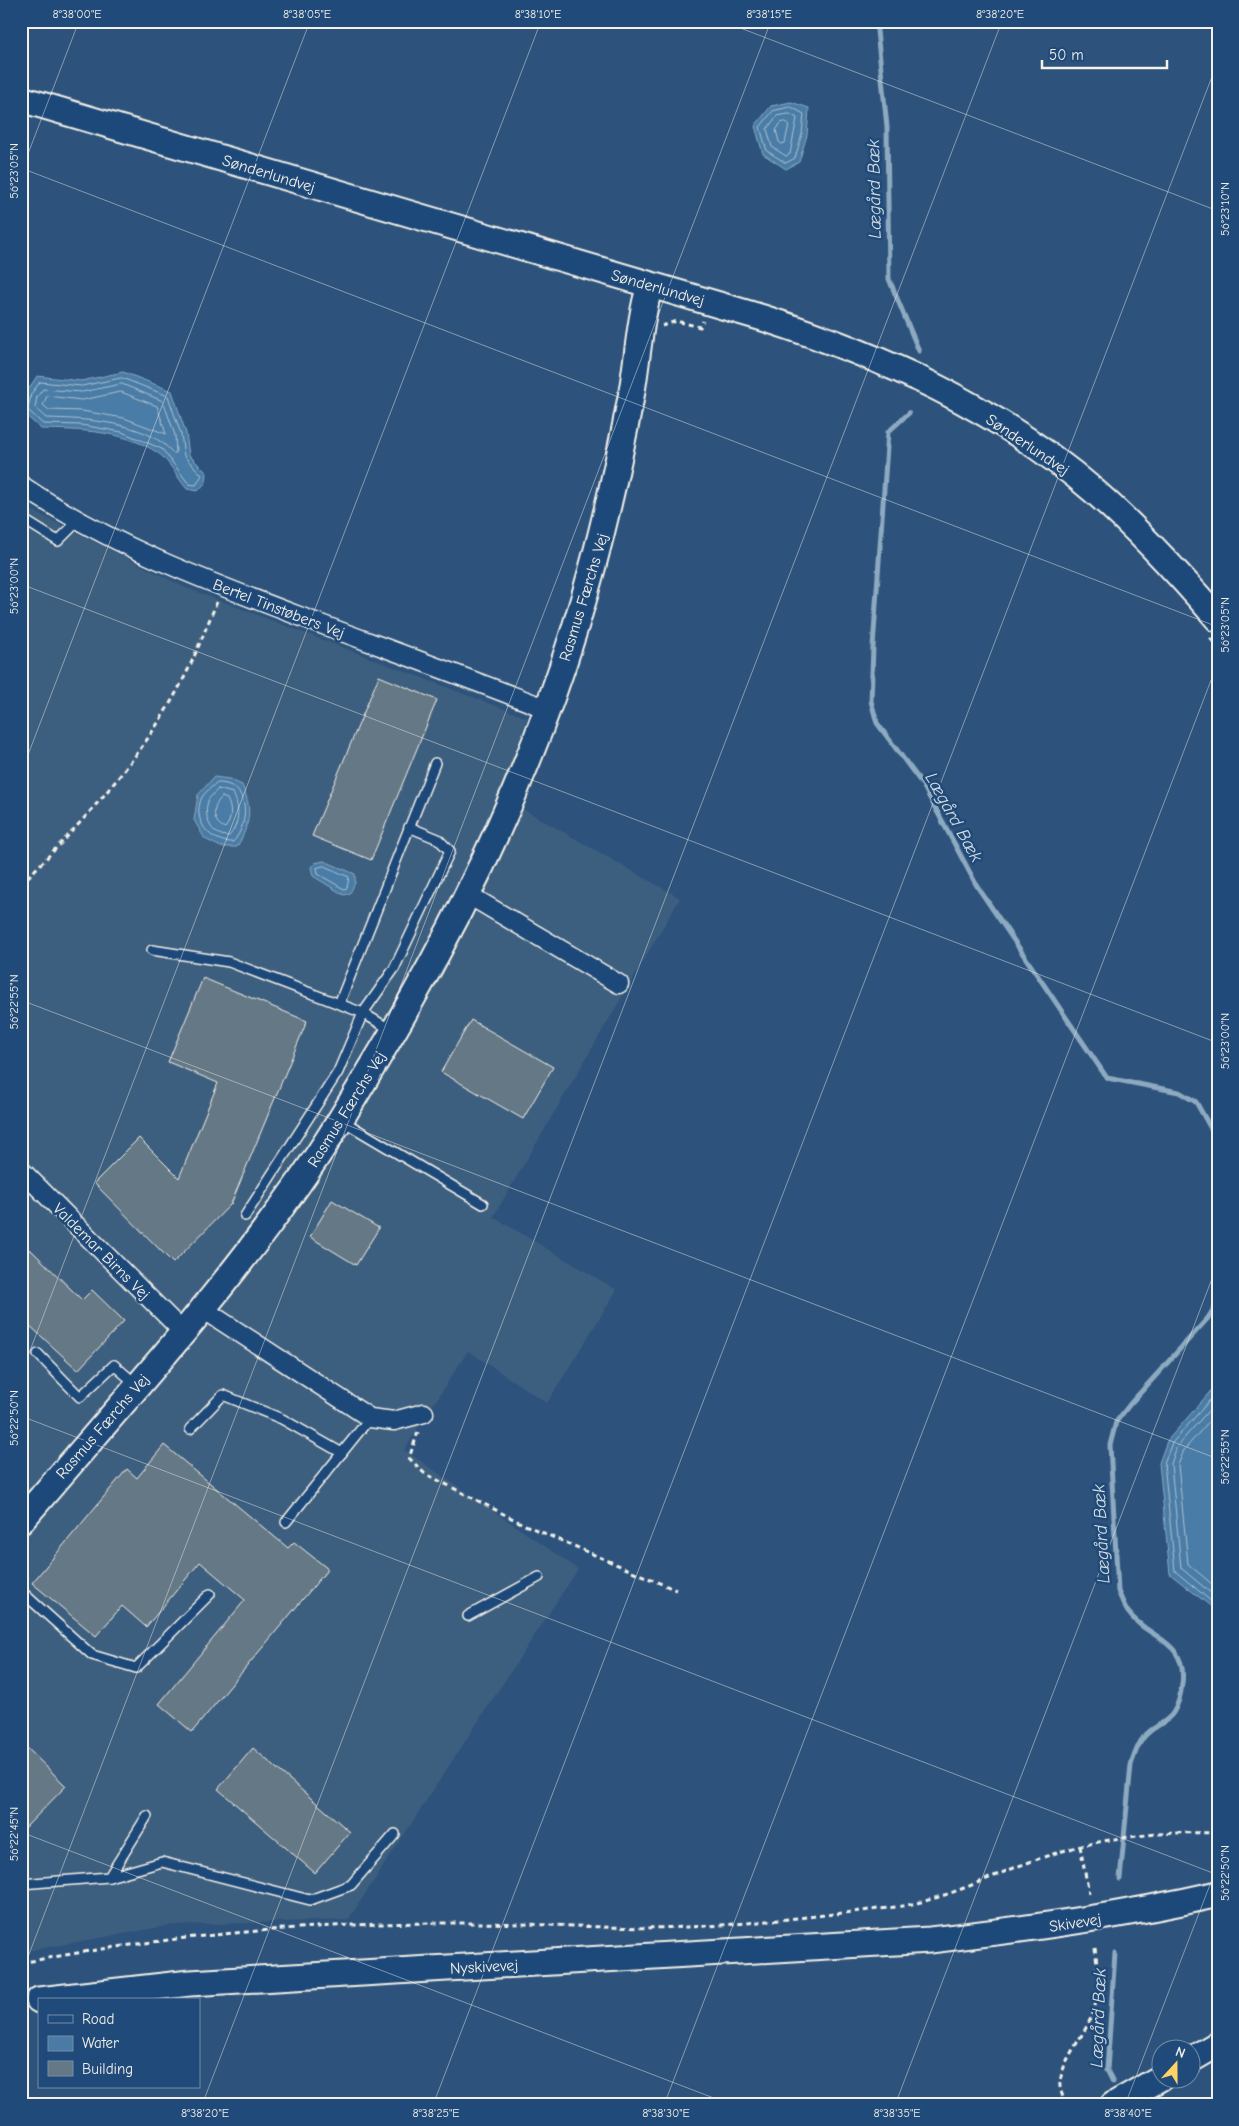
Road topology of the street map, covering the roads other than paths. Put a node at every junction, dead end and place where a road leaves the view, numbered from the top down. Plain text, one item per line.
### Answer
1 (21, 99) edge
2 (650, 285) junction
3 (21, 485) edge
4 (21, 518) edge
5 (78, 521) junction
6 (1212, 626) edge
7 (548, 709) junction
8 (435, 763) dead end
9 (409, 827) junction
10 (467, 894) junction
11 (152, 950) dead end
12 (619, 984) dead end
13 (339, 1004) junction
14 (363, 1013) junction
15 (394, 1031) junction
16 (341, 1120) junction
17 (21, 1170) edge
18 (483, 1204) dead end
19 (245, 1216) dead end
20 (203, 1309) junction
21 (184, 1332) junction
22 (38, 1354) dead end
23 (138, 1385) junction
24 (424, 1413) road end
25 (370, 1418) junction
26 (190, 1430) dead end
27 (342, 1453) junction
28 (21, 1521) edge
29 (286, 1522) dead end
30 (539, 1577) dead end
31 (21, 1591) edge
32 (210, 1594) dead end
33 (468, 1616) dead end
34 (147, 1816) dead end
35 (395, 1834) dead end
36 (109, 1877) junction
37 (21, 1884) edge
38 (1218, 1894) edge
39 (930, 1940) joint
40 (57, 1998) edge
41 (38, 2000) edge
42 (21, 2002) edge
43 (1218, 2044) edge
44 (1202, 2053) edge
45 (1152, 2083) edge
46 (1113, 2105) edge

1 - 2 street, Sønderlundvej
2 - 6 street, Sønderlundvej
2 - 7 street, Rasmus Færchs Vej
3 - 5 street, Bertel Tinstøbers Vej
4 - 5 lane
5 - 7 street, Bertel Tinstøbers Vej
7 - 10 street, Rasmus Færchs Vej
8 - 9 lane
9 - 13 lane
9 - 14 lane
10 - 12 street
10 - 15 street, Rasmus Færchs Vej
11 - 13 lane
13 - 14 lane
14 - 15 lane
14 - 19 lane
15 - 16 street, Rasmus Færchs Vej
16 - 18 lane
16 - 20 street, Rasmus Færchs Vej
17 - 21 street, Valdemar Birns Vej
20 - 21 street, Rasmus Færchs Vej
20 - 25 street
21 - 23 street, Rasmus Færchs Vej
22 - 23 lane
23 - 28 street, Rasmus Færchs Vej
24 - 25 street
25 - 27 lane
26 - 27 lane
27 - 29 lane
30 - 33 lane
31 - 32 lane
34 - 36 lane
35 - 36 lane
36 - 37 lane
38 - 39 street, Skivevej
39 - 40 street, Nyskivevej
41 - 42 street, Nyskivevej
43 - 44 street
45 - 46 street

